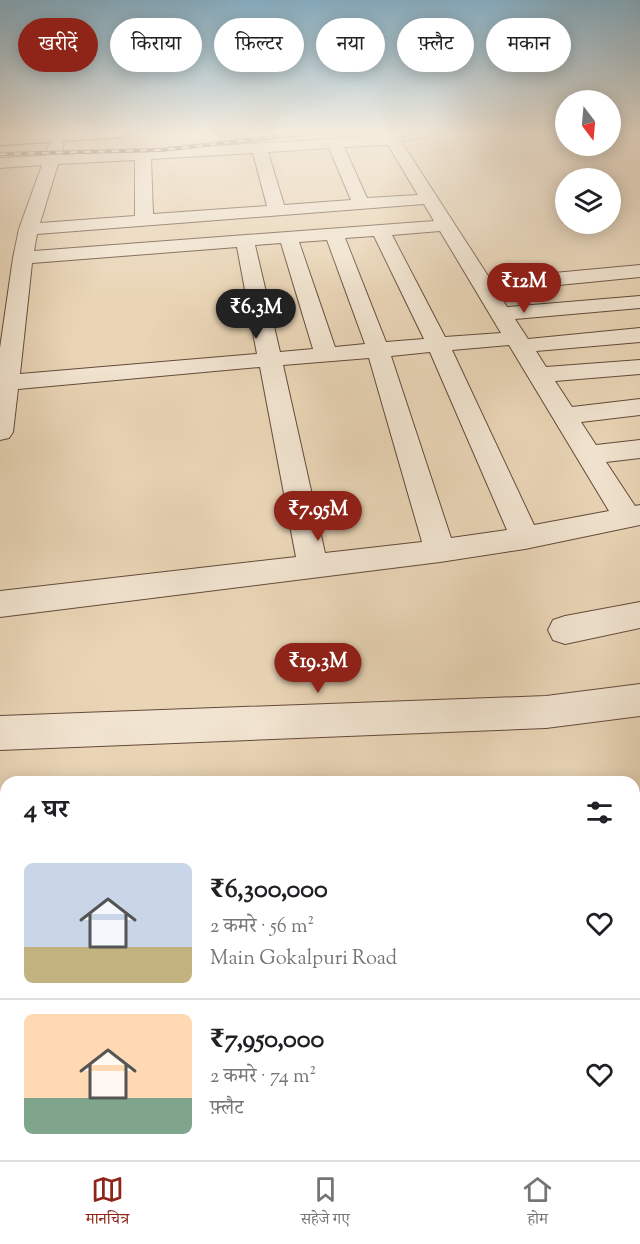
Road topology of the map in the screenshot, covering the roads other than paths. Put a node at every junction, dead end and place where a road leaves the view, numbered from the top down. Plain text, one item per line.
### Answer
1 (43, 186) edge
2 (143, 186) edge
3 (271, 186) edge
4 (353, 186) edge
5 (421, 186) edge
6 (429, 199) junction
7 (361, 204) junction
8 (278, 210) junction
9 (195, 218) junction
10 (144, 222) junction
11 (446, 225) junction
12 (380, 230) junction
13 (334, 234) junction
14 (288, 237) junction
15 (245, 241) junction
16 (22, 242) junction
17 (202, 244) junction
18 (640, 271) edge
19 (484, 286) junction
20 (640, 302) edge
21 (501, 314) junction
22 (640, 335) edge
23 (518, 342) junction
24 (438, 345) junction
25 (378, 350) junction
26 (326, 354) junction
27 (270, 359) junction
28 (640, 366) edge
29 (539, 375) junction
30 (3, 383) edge
31 (640, 407) edge
32 (564, 416) junction
33 (0, 432) edge
34 (640, 449) edge
35 (589, 455) junction
36 (634, 516) edge
37 (525, 538) junction
38 (440, 551) junction
39 (313, 567) junction
40 (0, 604) edge
41 (640, 615) edge
42 (565, 630) dead end
43 (640, 700) edge
44 (0, 733) edge

1 - 16 street
2 - 10 street
3 - 8 street
4 - 7 street
5 - 6 street
6 - 7 street
6 - 11 street
7 - 8 street
8 - 9 street
9 - 10 street
9 - 17 street
10 - 16 street
11 - 12 street
11 - 19 street
12 - 13 street
12 - 24 street
13 - 14 street
13 - 25 street
14 - 15 street
14 - 26 street
15 - 17 street
15 - 27 street
16 - 17 street
16 - 30 street
18 - 19 street
19 - 21 street
20 - 21 street
21 - 23 street
22 - 23 street
23 - 24 street
23 - 29 street
24 - 25 street
24 - 37 street
25 - 26 street
25 - 38 street
26 - 27 street
27 - 30 street
27 - 39 street
28 - 29 street
29 - 32 street
30 - 33 street
31 - 32 street
32 - 35 street
34 - 35 street
35 - 36 street
36 - 37 street
37 - 38 street
38 - 39 street
39 - 40 street
41 - 42 street
43 - 44 street

